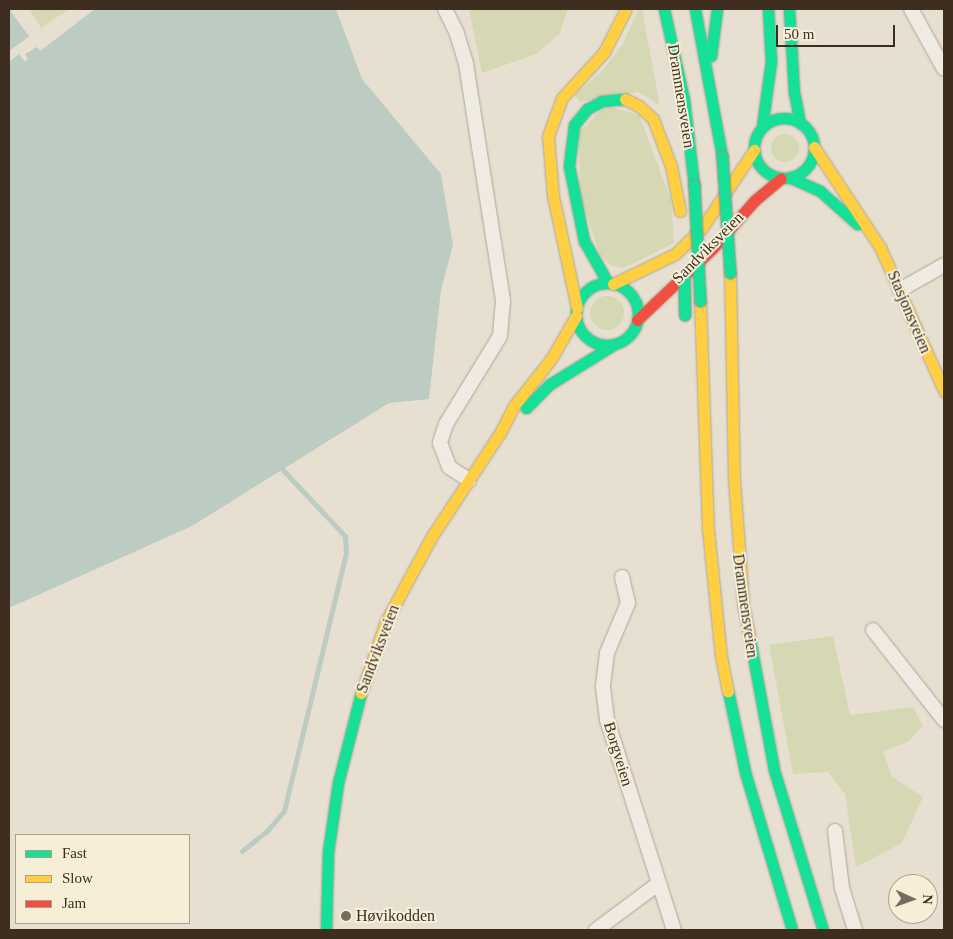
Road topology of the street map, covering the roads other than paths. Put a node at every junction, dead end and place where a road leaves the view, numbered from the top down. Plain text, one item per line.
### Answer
1 (445, 9) edge
2 (626, 9) edge
3 (664, 9) edge
4 (694, 9) edge
5 (717, 9) edge
6 (768, 9) edge
7 (789, 9) edge
8 (911, 9) edge
9 (944, 69) edge
10 (709, 76) junction
11 (800, 123) junction
12 (762, 127) junction
13 (814, 147) junction
14 (754, 150) junction
15 (786, 178) junction
16 (870, 234) junction
17 (944, 265) edge
18 (611, 284) junction
19 (900, 290) junction
20 (576, 312) junction
21 (637, 320) junction
22 (615, 344) junction
23 (702, 344) junction
24 (944, 391) edge
25 (500, 433) junction
26 (469, 480) junction
27 (622, 577) dead end
28 (873, 630) dead end
29 (944, 720) edge
30 (835, 831) dead end
31 (658, 884) junction
32 (326, 930) edge
33 (596, 930) edge
34 (674, 930) edge
35 (792, 930) edge
36 (823, 930) edge
37 (855, 930) edge

1 - 26 street
2 - 20 main road
3 - 23 main road, Drammensveien, bridge
4 - 10 main road, Drammensveien
5 - 10 main road
6 - 12 main road
7 - 11 main road
8 - 9 street
10 - 36 main road, Drammensveien, bridge
11 - 12 main road
11 - 13 main road
12 - 14 main road
13 - 15 main road
13 - 16 main road, Stasjonsveien
14 - 15 main road
14 - 18 main road, Sandviksveien
15 - 16 main road, Stasjonsveien
15 - 21 main road, Sandviksveien
16 - 19 main road, Stasjonsveien
17 - 19 street
18 - 20 main road
18 - 21 main road
18 - 23 main road, bridge
19 - 24 main road, Stasjonsveien
20 - 22 main road
20 - 25 main road, Sandviksveien
21 - 22 main road
22 - 25 main road, Sandviksveien
23 - 35 main road, Drammensveien
25 - 26 main road, Sandviksveien
26 - 32 main road, Sandviksveien
27 - 31 street, Borgveien
28 - 29 street
30 - 37 street
31 - 33 street
31 - 34 street, Borgveien

